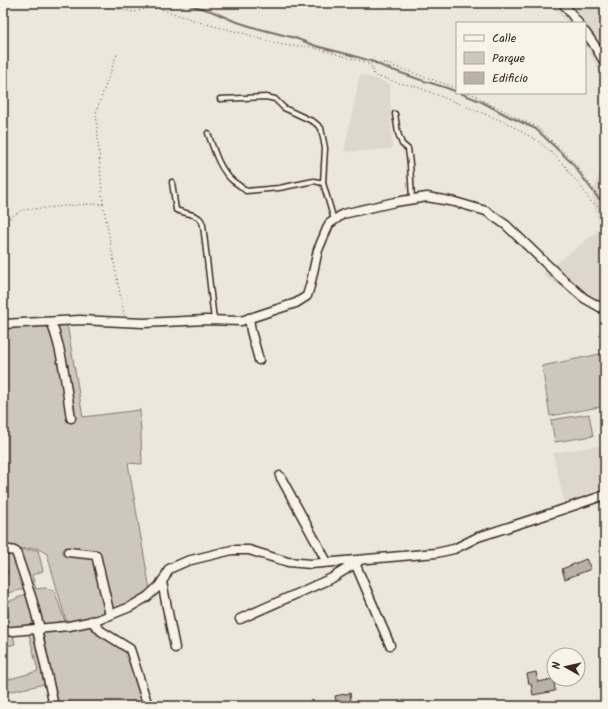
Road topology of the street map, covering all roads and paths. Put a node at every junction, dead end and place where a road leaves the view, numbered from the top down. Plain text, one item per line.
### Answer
1 (84, 3) edge
2 (563, 3) edge
3 (3, 4) edge
4 (24, 6) dead end
5 (577, 22) edge
6 (586, 33) edge
7 (117, 54) dead end
8 (368, 63) junction
9 (605, 63) edge
10 (456, 88) edge
11 (471, 94) edge
12 (220, 99) dead end
13 (395, 114) dead end
14 (208, 133) dead end
15 (172, 182) dead end
16 (323, 183) junction
17 (600, 196) junction
18 (412, 199) junction
19 (605, 200) edge
20 (103, 204) junction
21 (605, 214) edge
22 (334, 220) junction
23 (3, 222) edge
24 (605, 310) edge
25 (249, 318) junction
26 (214, 320) junction
27 (50, 322) junction
28 (126, 322) junction
29 (3, 324) edge
30 (260, 360) dead end
31 (71, 418) dead end
32 (280, 476) dead end
33 (605, 495) edge
34 (3, 551) edge
35 (68, 552) dead end
36 (327, 562) junction
37 (358, 562) junction
38 (162, 582) junction
39 (110, 615) junction
40 (240, 619) dead end
41 (91, 622) junction
42 (38, 629) junction
43 (3, 632) edge
44 (390, 645) dead end
45 (175, 648) dead end
46 (54, 706) edge
47 (148, 706) edge

1 - 8 path
2 - 5 street
3 - 4 path
6 - 9 street
7 - 20 path
8 - 10 path
8 - 21 path
11 - 17 path
12 - 16 lane
13 - 18 lane
14 - 16 lane
15 - 26 lane
16 - 22 lane
17 - 19 path
17 - 21 path
18 - 22 street
18 - 24 street
20 - 23 path
20 - 28 path
22 - 25 street
25 - 26 street
25 - 30 street
26 - 28 street
27 - 28 street
27 - 29 street
27 - 31 street
32 - 36 street
33 - 37 street
34 - 42 street
35 - 39 street
36 - 37 street
36 - 38 street
37 - 40 street
37 - 44 street
38 - 39 street
38 - 45 street
39 - 41 street
41 - 42 street
41 - 47 street
42 - 43 street
42 - 46 street

